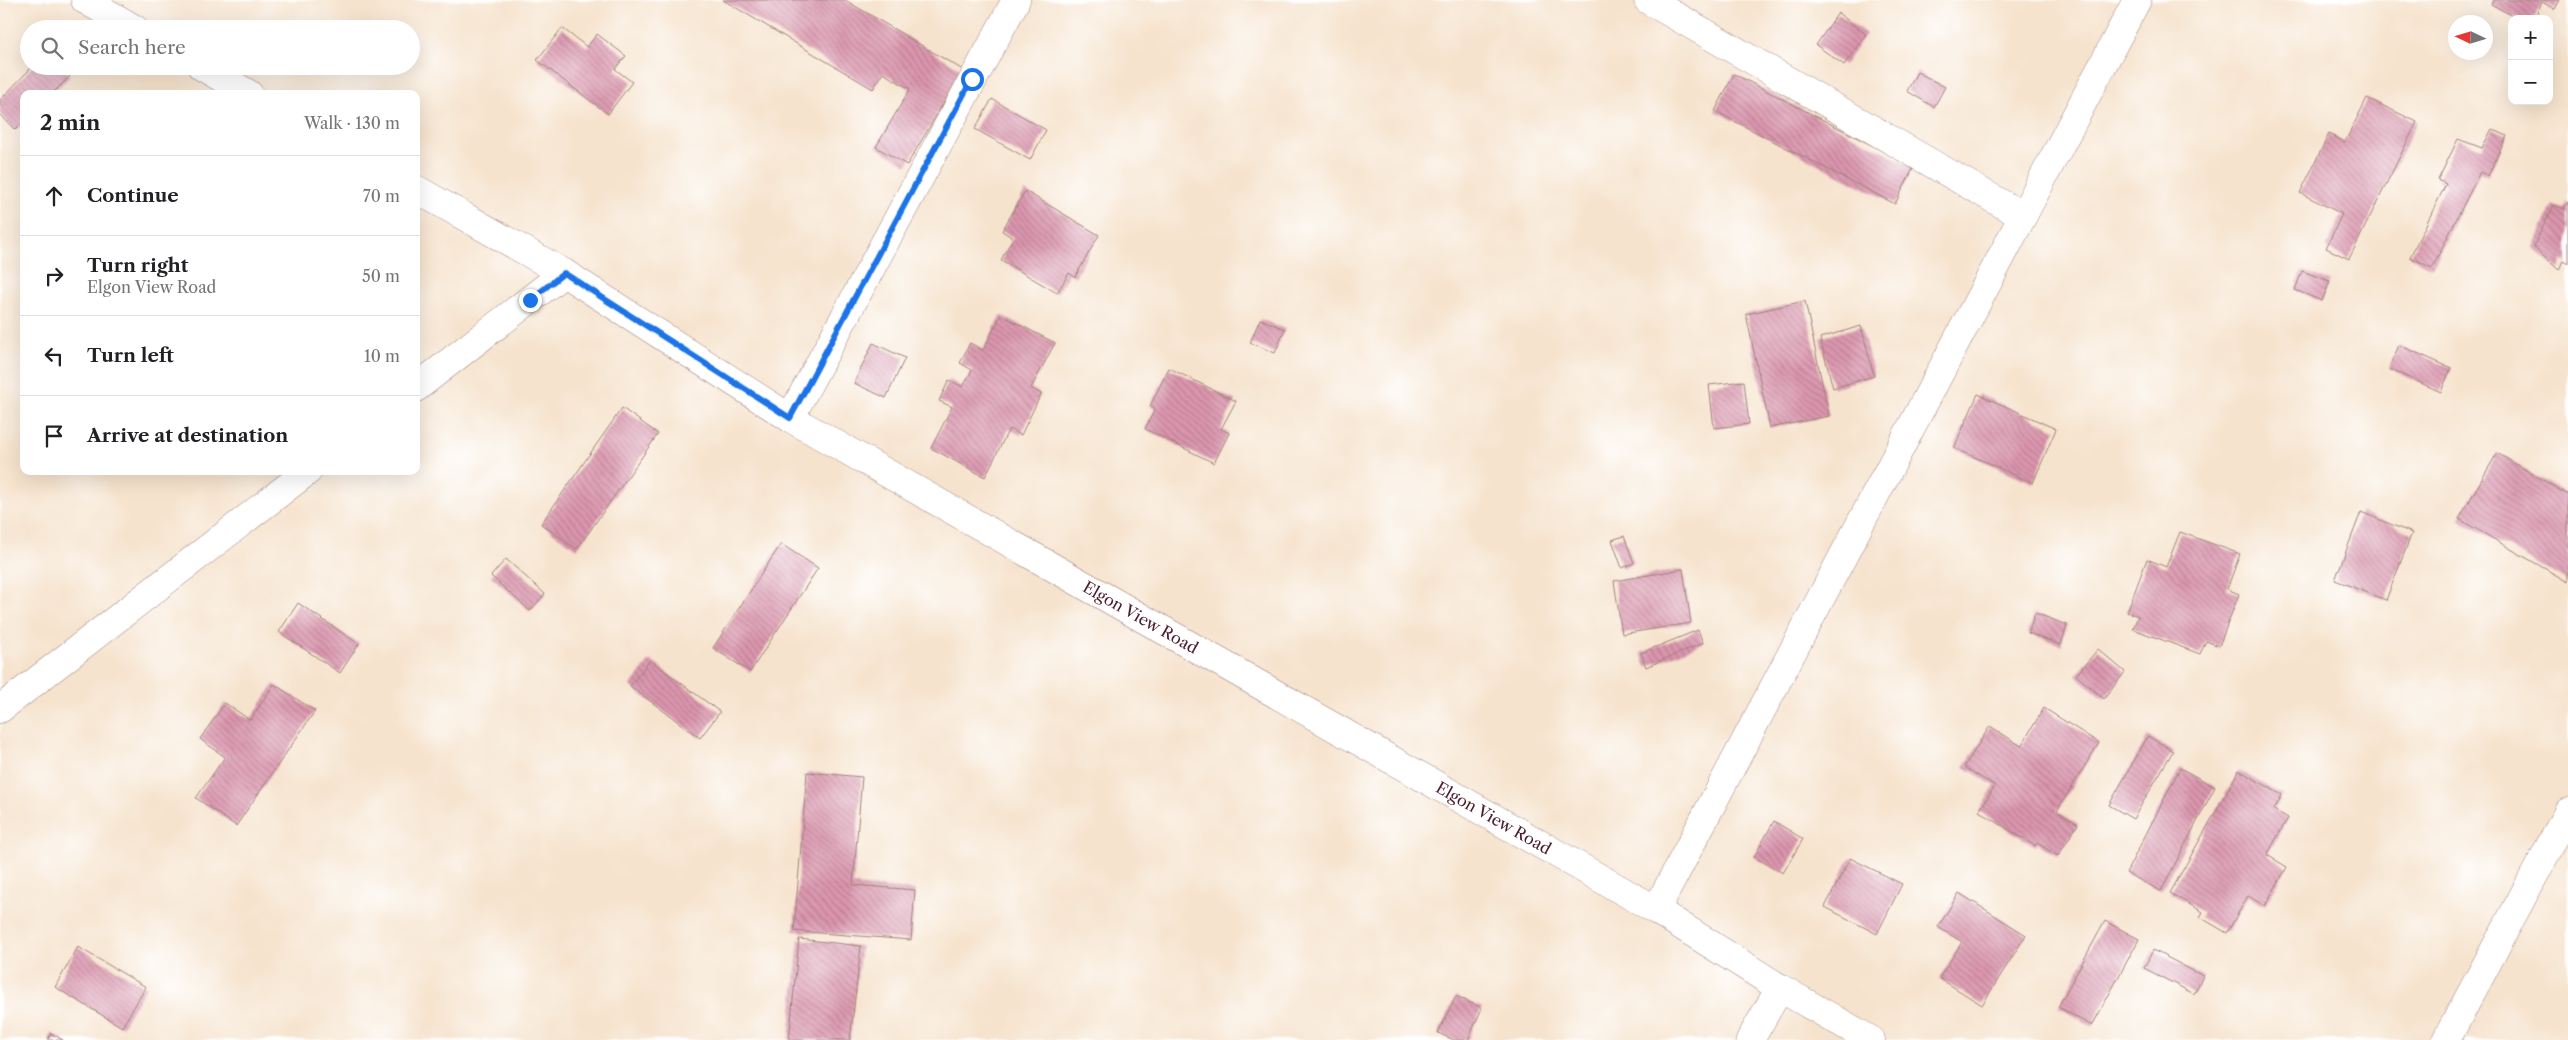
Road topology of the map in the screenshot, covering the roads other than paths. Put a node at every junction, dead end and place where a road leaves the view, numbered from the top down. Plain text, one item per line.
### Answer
1 (85, 0) edge
2 (1016, 0) edge
3 (1648, 0) edge
4 (2137, 0) edge
5 (120, 20) edge
6 (216, 75) edge
7 (242, 90) edge
8 (420, 191) edge
9 (2023, 216) junction
10 (564, 273) junction
11 (420, 385) edge
12 (790, 418) junction
13 (303, 475) edge
14 (0, 709) edge
15 (2568, 812) edge
16 (1656, 910) junction
17 (1780, 988) junction
18 (1750, 1040) edge
19 (1871, 1040) edge
20 (2446, 1040) edge

1 - 5 street
2 - 12 street
3 - 9 street
4 - 9 street
6 - 7 street
8 - 10 street, Elgon View Road
9 - 16 street
10 - 11 street
10 - 12 street, Elgon View Road
12 - 16 street, Elgon View Road
13 - 14 street
15 - 20 street
16 - 17 street, Elgon View Road
17 - 18 street
17 - 19 street, Elgon View Road

